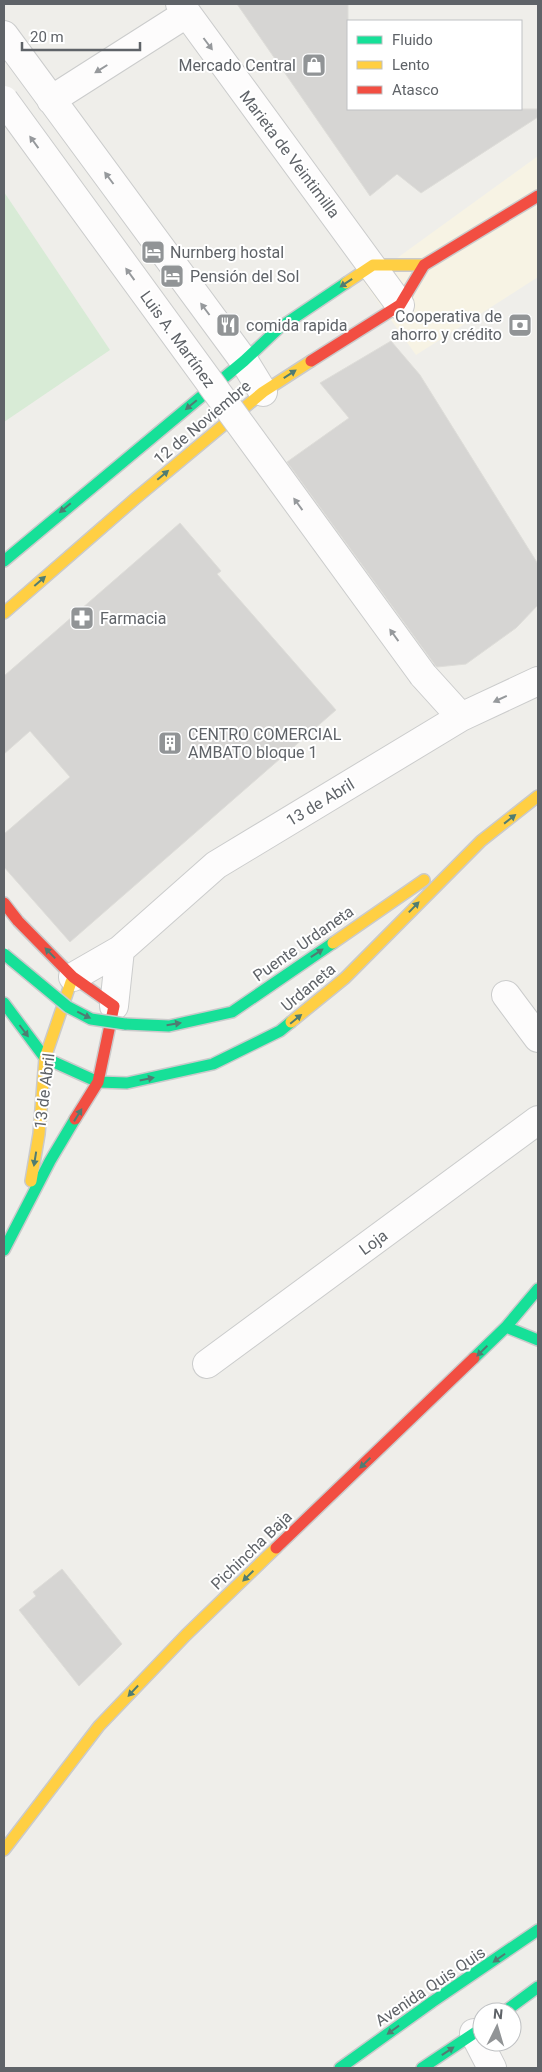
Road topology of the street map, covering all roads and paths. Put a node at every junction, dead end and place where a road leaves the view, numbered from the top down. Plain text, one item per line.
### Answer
1 (183, 9) edge
2 (4, 35) edge
3 (4, 100) edge
4 (51, 100) junction
5 (538, 196) edge
6 (424, 264) junction
7 (373, 265) junction
8 (400, 305) junction
9 (244, 361) junction
10 (263, 392) junction
11 (4, 560) edge
12 (4, 614) edge
13 (538, 681) edge
14 (461, 717) junction
15 (538, 796) edge
16 (481, 841) junction
17 (4, 903) edge
18 (120, 950) junction
19 (4, 954) edge
20 (73, 977) junction
21 (506, 995) dead end
22 (4, 1003) edge
23 (120, 1015) junction
24 (538, 1038) edge
25 (44, 1058) junction
26 (98, 1082) junction
27 (538, 1120) edge
28 (28, 1202) junction
29 (4, 1250) edge
30 (538, 1289) edge
31 (506, 1328) junction
32 (538, 1340) edge
33 (208, 1364) dead end
34 (4, 1850) edge
35 (538, 1930) edge
36 (538, 1988) edge
37 (518, 2002) edge
38 (472, 2034) edge
39 (486, 2052) edge
40 (340, 2068) edge
41 (422, 2068) edge
42 (492, 2068) edge

1 -> 4 street
1 -> 7 street, Marieta de Veintimilla
2 - 4 street
14 -> 3 street, Luis A. Martínez, bridge
9 -> 4 street
5 - 6 street, 12 de Noviembre
6 - 7 street, 12 de Noviembre
6 - 8 street, 12 de Noviembre
7 - 8 street, Marieta de Veintimilla
7 -> 9 street, 12 de Noviembre
10 -> 8 street, 12 de Noviembre
9 - 10 street
9 -> 11 street, 12 de Noviembre
12 -> 10 street, 12 de Noviembre
13 -> 14 street, 13 de Abril
14 - 18 street, 13 de Abril
16 -> 15 street, Urdaneta
23 -> 16 street, Puente Urdaneta
26 -> 16 street, Urdaneta
20 -> 17 street
18 - 20 street, 13 de Abril
18 - 23 street, 13 de Abril
19 -> 23 street, Puente Urdaneta, bridge
20 - 23 street
20 - 25 street, 13 de Abril
21 - 24 street
22 -> 25 street
23 - 26 street, 13 de Abril
25 - 26 street, Urdaneta
25 -> 28 street, 13 de Abril
28 -> 26 street, 13 de Abril
27 - 33 street, Loja
28 - 29 street, 13 de Abril
30 - 31 street, Pichincha Baja
31 - 32 street
31 -> 34 street, Pichincha Baja
35 -> 40 street, Avenida Quis Quis
36 - 37 street
41 -> 38 street
39 - 42 street

